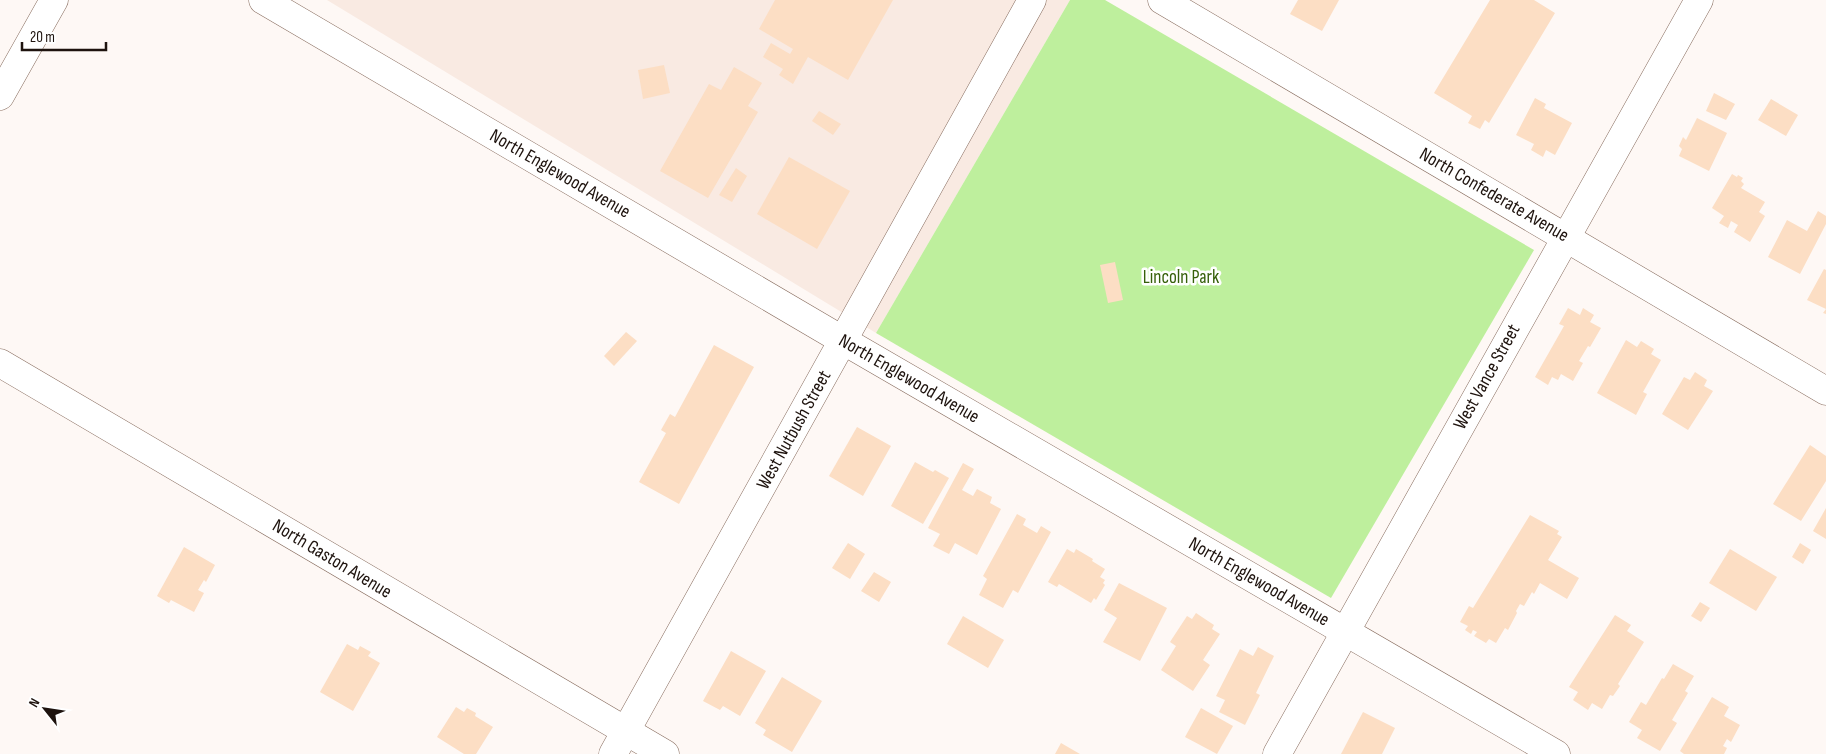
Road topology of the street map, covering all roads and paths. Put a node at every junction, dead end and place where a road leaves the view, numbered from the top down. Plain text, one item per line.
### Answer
1 (54, 0) edge
2 (264, 0) edge
3 (1032, 0) edge
4 (1162, 0) edge
5 (1699, 0) edge
6 (0, 96) edge
7 (1565, 237) junction
8 (844, 341) junction
9 (0, 363) edge
10 (1826, 391) edge
11 (1345, 632) junction
12 (619, 743) edge
13 (665, 754) edge
14 (1277, 754) edge
15 (1556, 754) edge

1 - 6 street
2 - 8 street, North Englewood Avenue
3 - 8 street, West Nutbush Street
4 - 7 street, North Confederate Avenue
5 - 7 street, West Vance Street
7 - 10 street, North Confederate Avenue
7 - 11 street, West Vance Street
8 - 11 street, North Englewood Avenue
8 - 12 street, West Nutbush Street
9 - 12 street, North Gaston Avenue
11 - 14 street, West Vance Street
11 - 15 street, North Englewood Avenue
12 - 13 street, North Gaston Avenue

